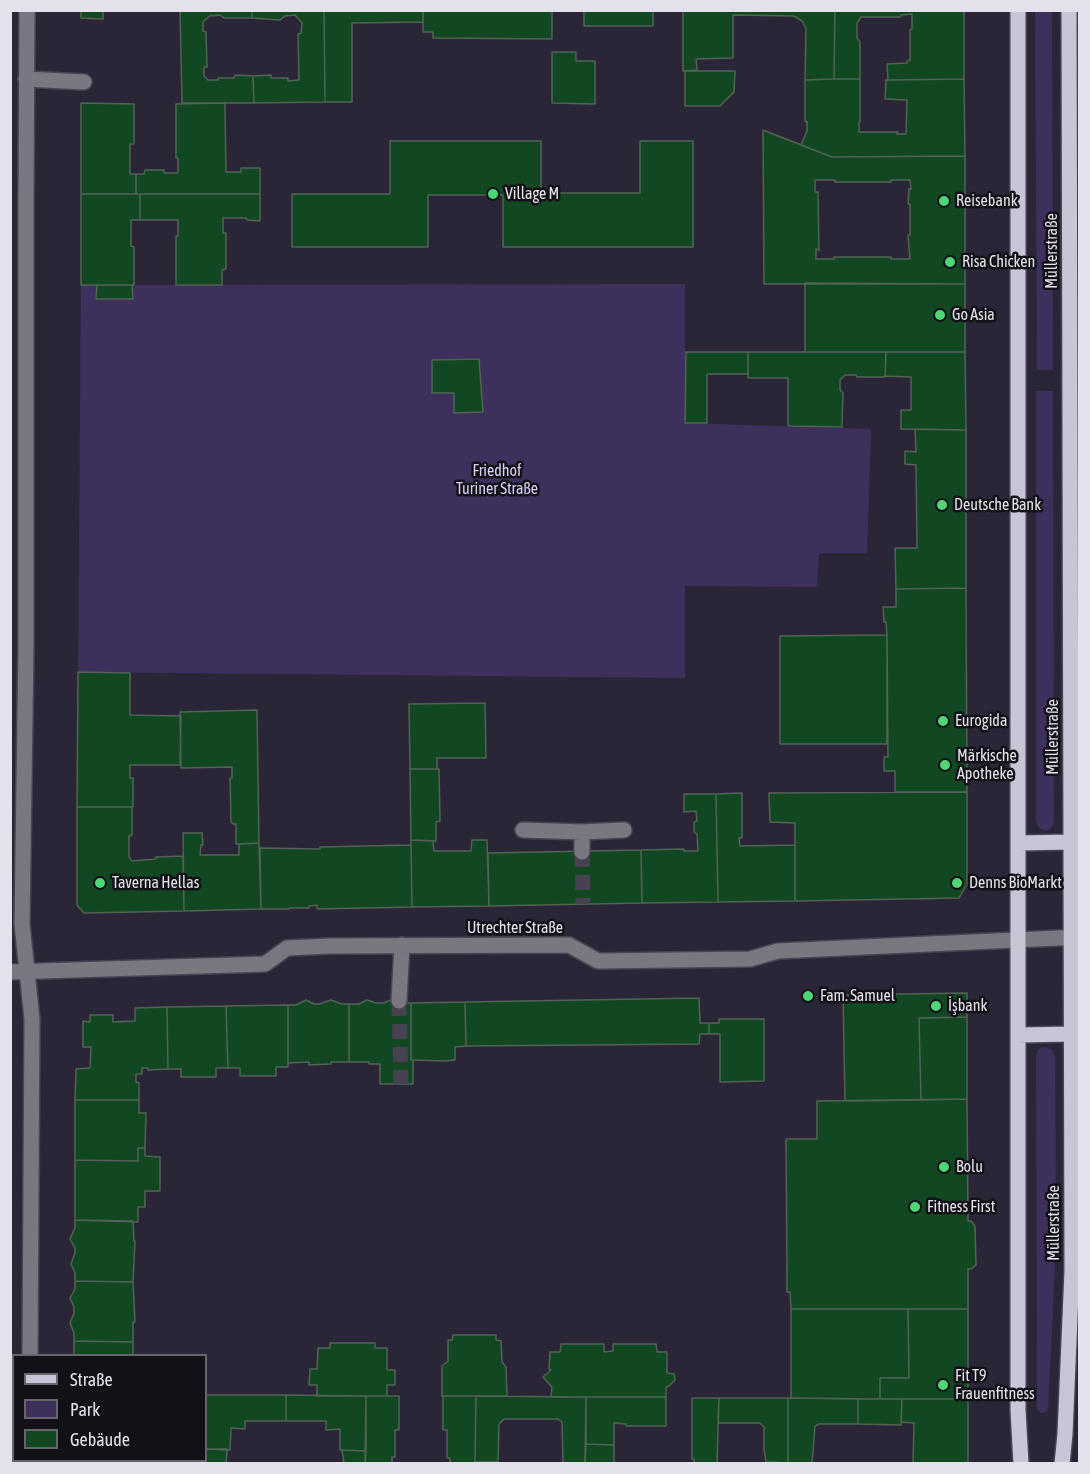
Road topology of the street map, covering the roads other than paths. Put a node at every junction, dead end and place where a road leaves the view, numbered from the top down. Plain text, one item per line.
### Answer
1 (27, 10) edge
2 (1018, 10) edge
3 (1069, 10) edge
4 (26, 79) junction
5 (84, 82) dead end
6 (524, 830) dead end
7 (624, 830) dead end
8 (582, 832) junction
9 (1071, 842) junction
10 (1019, 843) junction
11 (582, 852) tunnel mouth
12 (1075, 937) edge
13 (1019, 940) junction
14 (402, 945) junction
15 (18, 972) edge
16 (399, 1001) tunnel mouth
17 (1072, 1034) junction
18 (1018, 1035) junction
19 (30, 1354) edge
20 (1021, 1464) edge
21 (1062, 1464) edge

1 - 4 street
2 - 10 main road, Müllerstraße
3 - 9 main road, Müllerstraße
4 - 5 street
4 - 15 street
6 - 8 street
7 - 8 street
8 - 11 street
9 - 10 main road
9 - 12 main road, Müllerstraße
10 - 13 main road, Müllerstraße
12 - 13 street, Utrechter Straße
12 - 17 main road, Müllerstraße
13 - 14 street, Utrechter Straße
13 - 18 main road, Müllerstraße
14 - 15 street, Utrechter Straße
14 - 16 street
15 - 19 street
17 - 18 main road
17 - 21 main road, Müllerstraße
18 - 20 main road, Müllerstraße

